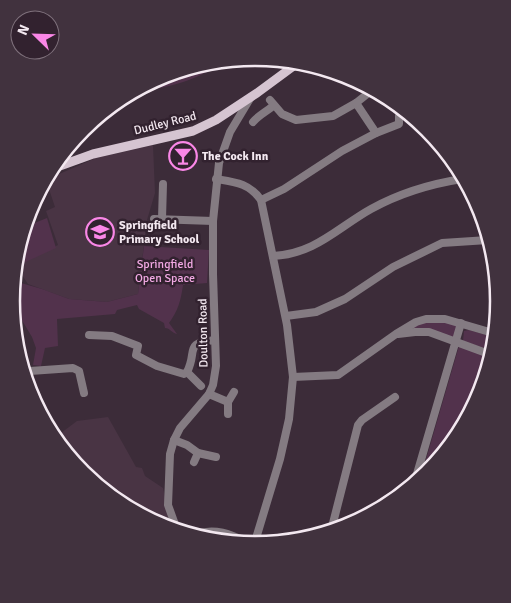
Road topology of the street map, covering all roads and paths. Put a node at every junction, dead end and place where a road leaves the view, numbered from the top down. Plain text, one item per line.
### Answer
1 (290, 69) edge
2 (367, 94) edge
3 (251, 97) junction
4 (356, 103) junction
5 (400, 115) edge
6 (253, 122) dead end
7 (376, 132) junction
8 (65, 164) edge
9 (216, 179) junction
10 (457, 180) edge
11 (163, 184) dead end
12 (261, 200) junction
13 (213, 221) junction
14 (483, 240) edge
15 (273, 256) junction
16 (286, 316) junction
17 (461, 323) junction
18 (489, 332) edge
19 (396, 334) junction
20 (90, 335) dead end
21 (215, 340) junction
22 (455, 341) junction
23 (485, 352) edge
24 (31, 372) edge
25 (187, 372) junction
26 (293, 377) junction
27 (201, 386) dead end
28 (234, 392) dead end
29 (84, 393) dead end
30 (209, 394) junction
31 (228, 402) junction
32 (393, 409) dead end
33 (228, 414) dead end
34 (174, 440) junction
35 (198, 452) junction
36 (216, 457) dead end
37 (194, 462) dead end
38 (417, 473) edge
39 (174, 523) edge
40 (333, 524) edge
41 (206, 531) edge
42 (231, 535) edge
43 (257, 537) edge

1 - 3 main road, Dudley Road
2 - 4 street
3 - 8 main road, Dudley Road
3 - 9 street, Doulton Road
4 - 6 street
4 - 7 street
5 - 7 street
7 - 12 street
9 - 12 street
9 - 13 street, Doulton Road
10 - 15 street
11 - 13 street
12 - 15 street
13 - 21 street, Doulton Road
14 - 16 street
15 - 16 street
16 - 26 street
17 - 18 street
17 - 19 street
17 - 22 street
19 - 22 street
19 - 26 street
20 - 25 street
21 - 25 street
21 - 30 street, Doulton Road
22 - 23 street
22 - 38 street
24 - 29 street
25 - 27 street
26 - 43 street
28 - 31 street
30 - 31 street
30 - 34 street, Doulton Road
31 - 33 street
32 - 40 street
34 - 35 street
34 - 39 street, Doulton Road
35 - 36 street
35 - 37 street
41 - 42 street

